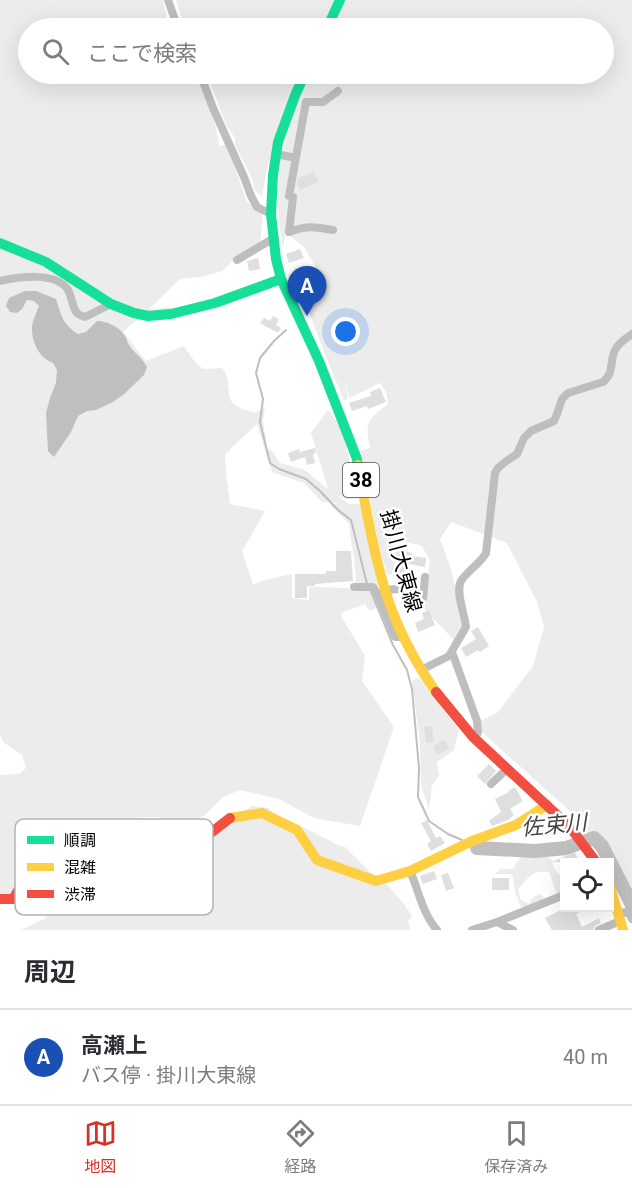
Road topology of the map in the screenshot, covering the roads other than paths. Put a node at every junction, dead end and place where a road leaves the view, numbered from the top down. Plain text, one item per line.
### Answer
1 (168, 0) edge
2 (340, 0) edge
3 (174, 18) edge
4 (332, 18) edge
5 (204, 84) edge
6 (300, 84) edge
7 (338, 91) dead end
8 (276, 154) junction
9 (296, 158) junction
10 (271, 213) junction
11 (333, 230) dead end
12 (274, 238) junction
13 (0, 243) edge
14 (237, 260) dead end
15 (281, 279) junction
16 (0, 281) edge
17 (111, 304) junction
18 (632, 334) edge
19 (424, 577) dead end
20 (354, 587) dead end
21 (375, 588) junction
22 (452, 651) junction
23 (421, 670) junction
24 (475, 739) junction
25 (508, 768) junction
26 (491, 784) dead end
27 (547, 805) junction
28 (213, 831) edge
29 (593, 858) edge
30 (410, 871) junction
31 (15, 896) edge
32 (560, 897) edge
33 (0, 899) edge
34 (614, 902) edge
35 (632, 919) edge
36 (620, 921) edge
37 (497, 922) junction
38 (437, 930) edge
39 (472, 930) edge
40 (513, 930) edge
41 (599, 930) edge

1 - 3 street
2 - 4 main road
5 - 10 street
6 - 8 main road, 掛川大東線 / 38
7 - 9 street
8 - 9 street
8 - 10 main road, 掛川大東線 / 38
9 - 11 street
10 - 12 main road, 掛川大東線 / 38
12 - 14 street
12 - 15 main road, 掛川大東線 / 38
13 - 17 main road
15 - 17 main road
15 - 21 main road, 掛川大東線 / 38
16 - 17 street
18 - 22 street
19 - 21 street
20 - 21 street
21 - 23 main road, 掛川大東線 / 38
22 - 23 street
22 - 24 street
23 - 24 main road, 掛川大東線 / 38
24 - 25 main road, 掛川大東線 / 38
25 - 26 street
25 - 27 main road, 掛川大東線 / 38
27 - 29 main road, 掛川大東線 / 38
27 - 30 main road
28 - 30 main road
30 - 38 street
31 - 33 main road
32 - 37 street
34 - 36 main road
35 - 36 street
36 - 41 street
37 - 39 street
37 - 40 street

